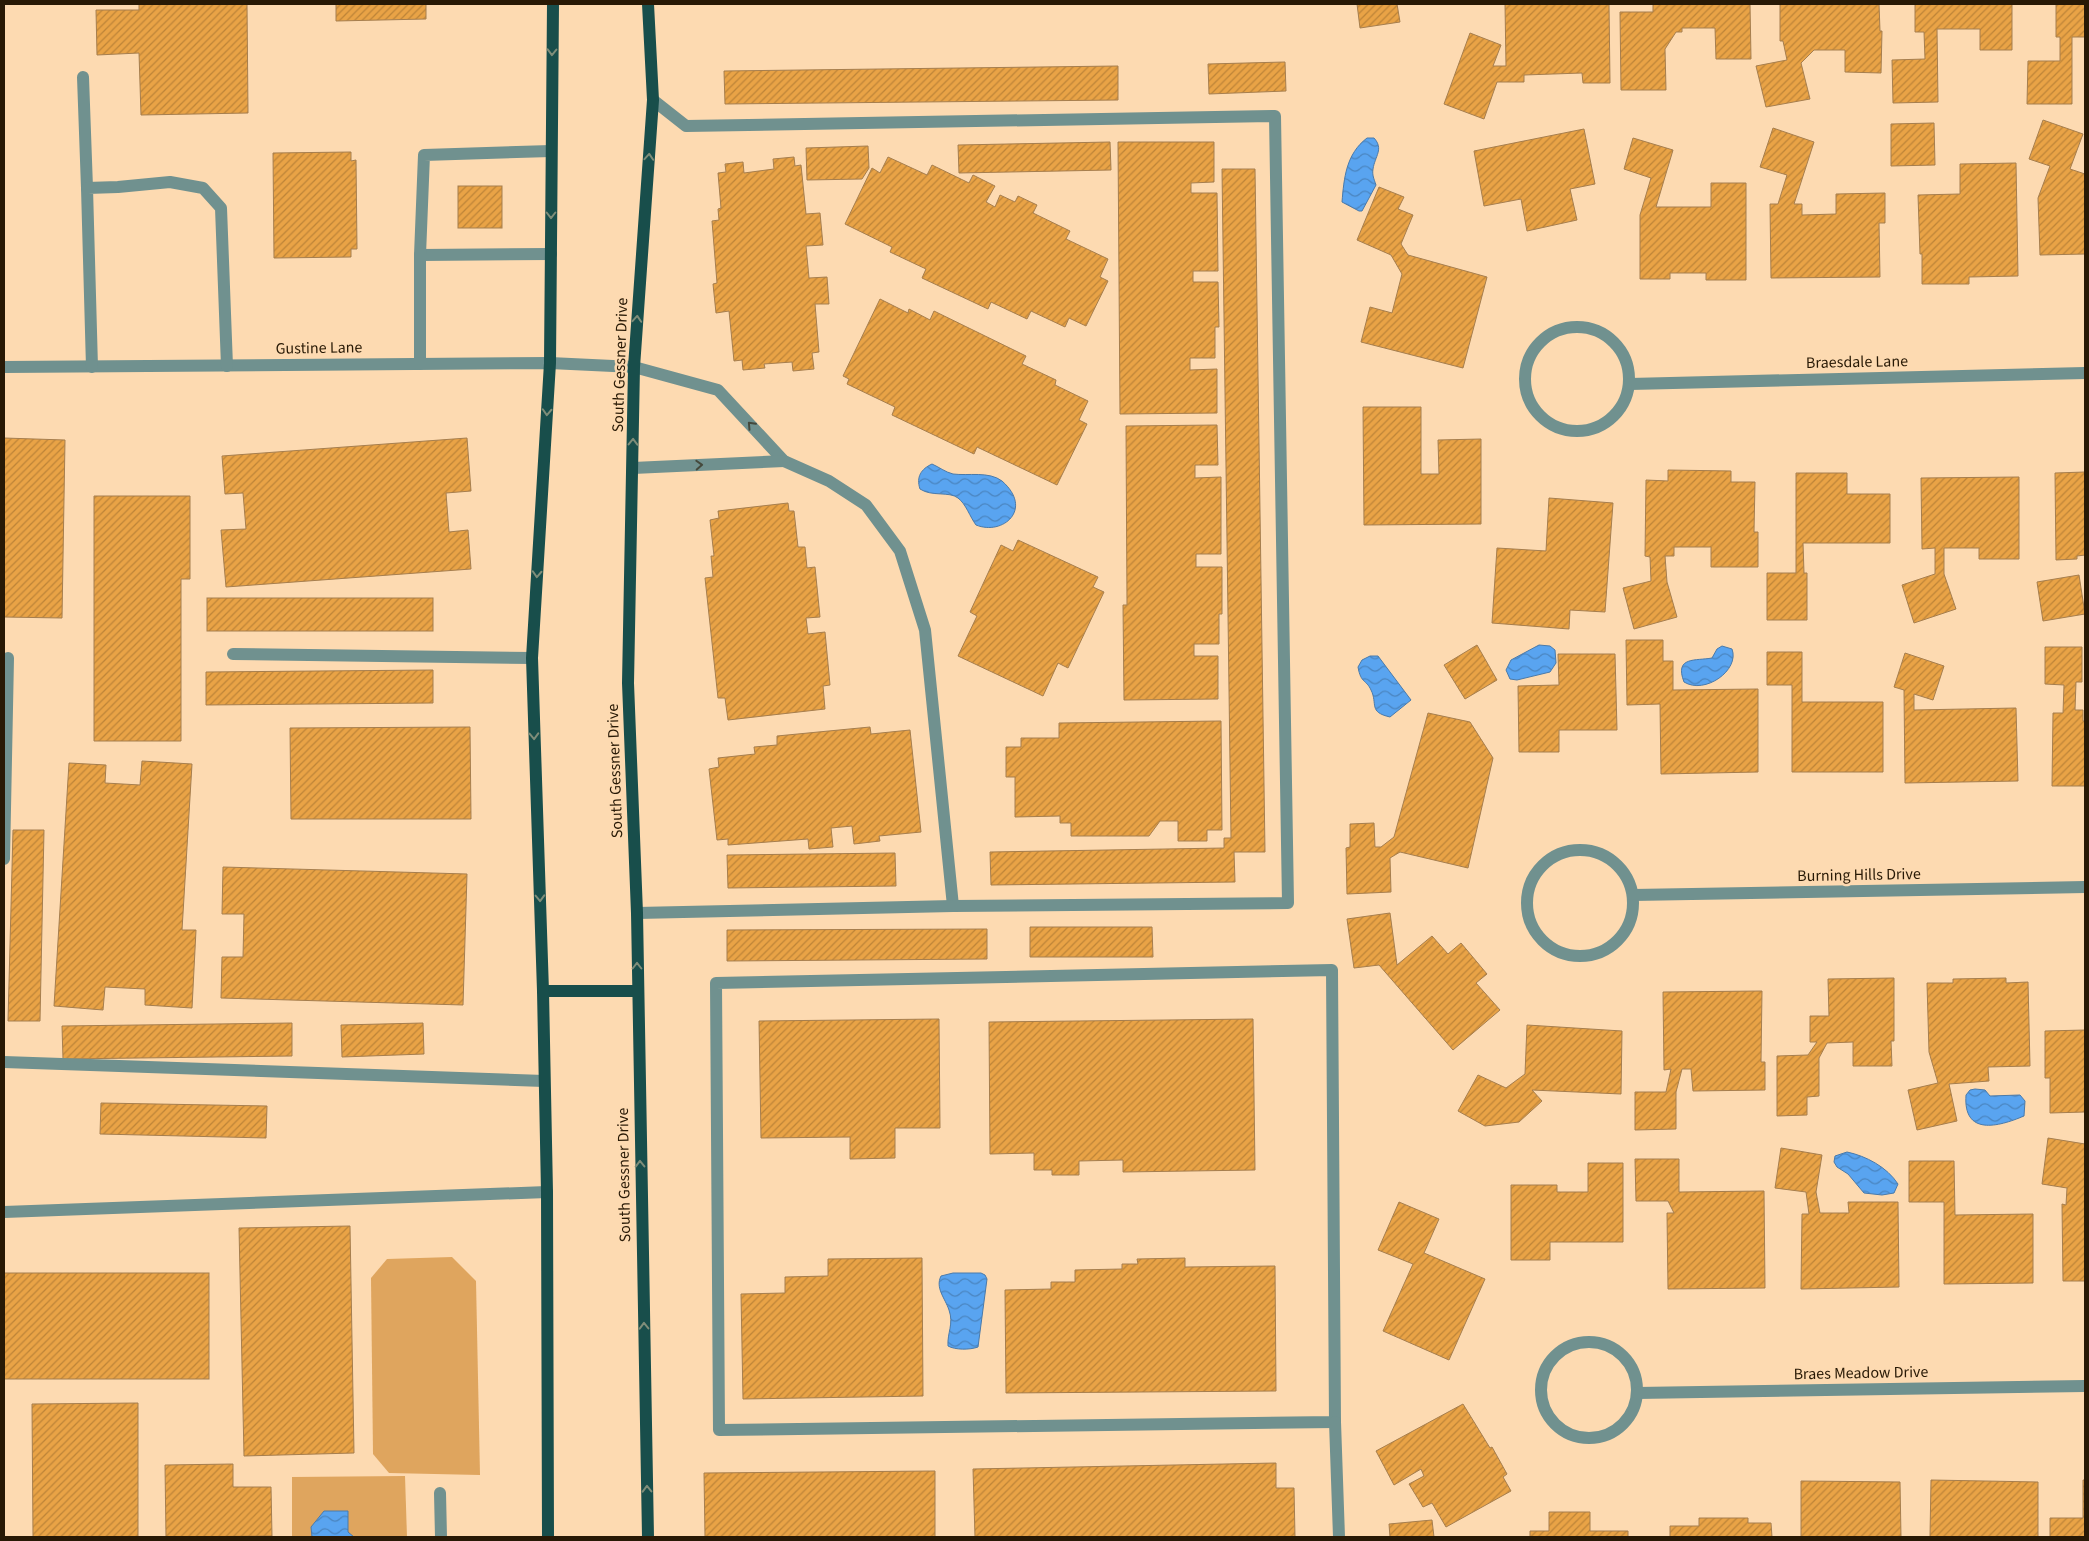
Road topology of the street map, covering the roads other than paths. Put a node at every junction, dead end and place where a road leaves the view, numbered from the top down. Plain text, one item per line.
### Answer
1 (552, 4) edge
2 (648, 4) edge
3 (83, 77) dead end
4 (653, 100) junction
5 (551, 151) junction
6 (87, 188) junction
7 (550, 254) junction
8 (420, 255) junction
9 (550, 363) junction
10 (420, 364) junction
11 (227, 366) junction
12 (92, 367) junction
13 (634, 367) junction
14 (4, 368) edge
15 (2085, 373) edge
16 (1630, 384) junction
17 (784, 461) junction
18 (633, 468) junction
19 (234, 654) dead end
20 (8, 658) dead end
21 (532, 658) junction
22 (4, 859) edge
23 (2085, 887) edge
24 (1634, 895) junction
25 (953, 906) junction
26 (637, 913) junction
27 (543, 991) junction
28 (637, 991) junction
29 (4, 1062) edge
30 (544, 1081) junction
31 (547, 1192) junction
32 (4, 1212) edge
33 (2085, 1386) edge
34 (1637, 1393) junction
35 (1335, 1422) junction
36 (440, 1493) dead end
37 (441, 1537) edge
38 (548, 1537) edge
39 (648, 1537) edge
40 (1339, 1537) edge

1 -> 5 main road
2 - 4 main road, South Gessner Drive
3 - 6 street
13 -> 4 main road, South Gessner Drive
4 - 25 street
5 -> 7 main road
5 - 8 street
6 - 11 street
6 - 12 street
7 - 8 street
7 - 9 main road
8 - 10 street
9 - 10 street, Gustine Lane
9 - 13 street, Gustine Lane
9 -> 21 main road
10 - 11 street, Gustine Lane
11 - 12 street, Gustine Lane
12 - 14 street, Gustine Lane
17 -> 13 street, Gustine Lane
18 -> 13 main road, South Gessner Drive
15 - 16 street, Braesdale Lane
16 - 16 street
18 -> 17 street
17 - 25 street
18 - 26 main road, South Gessner Drive
19 - 21 street
20 - 22 street
21 -> 27 main road
23 - 24 street, Burning Hills Drive
24 - 24 street
25 - 26 street
28 -> 26 main road, South Gessner Drive
27 - 28 main road
27 - 30 main road
39 -> 28 main road, South Gessner Drive
29 - 30 street
30 - 31 main road
31 - 32 street
31 - 38 main road
33 - 34 street, Braes Meadow Drive
34 - 34 street
35 - 35 street
35 - 40 street
36 - 37 street

